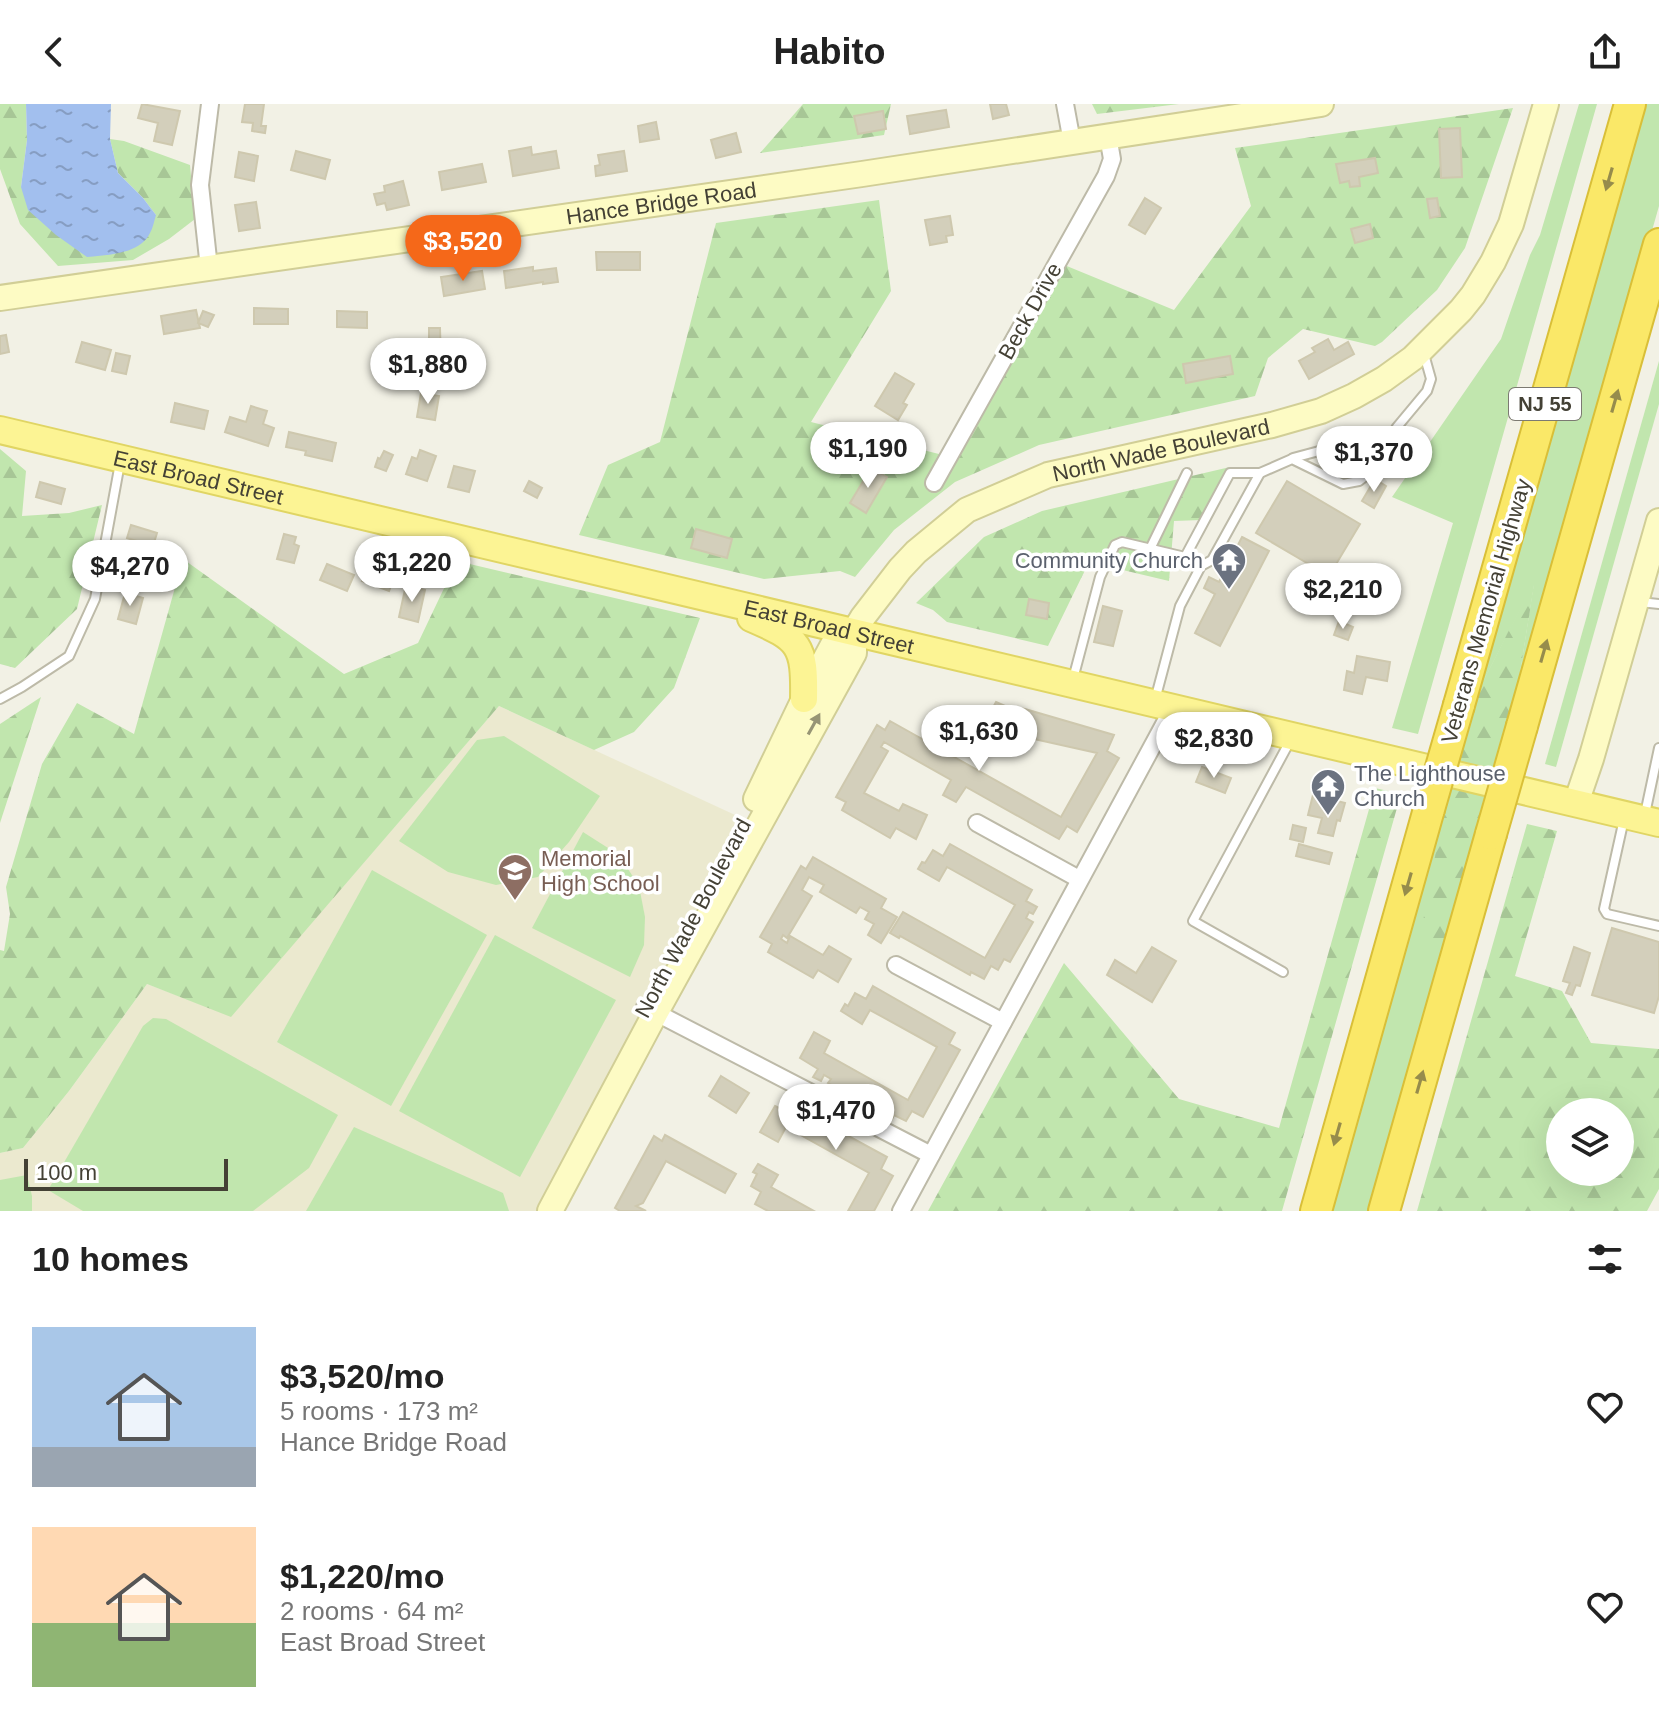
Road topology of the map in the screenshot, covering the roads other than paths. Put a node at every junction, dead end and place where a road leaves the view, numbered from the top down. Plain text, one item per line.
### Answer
1 (210, 104) edge
2 (1065, 104) edge
3 (1321, 104) edge
4 (1546, 104) edge
5 (1630, 104) edge
6 (1108, 136) junction
7 (1072, 142) junction
8 (1659, 244) edge
9 (209, 268) junction
10 (0, 298) edge
11 (1423, 349) junction
12 (0, 430) edge
13 (121, 459) junction
14 (1292, 459) junction
15 (1374, 464) junction
16 (1187, 473) dead end
17 (1260, 473) junction
18 (934, 483) dead end
19 (1659, 521) edge
20 (1150, 549) junction
21 (1185, 557) junction
22 (1201, 566) junction
23 (720, 600) junction
24 (1648, 602) edge
25 (854, 632) junction
26 (1072, 684) junction
27 (0, 699) edge
28 (804, 699) junction
29 (1164, 706) junction
30 (1293, 737) junction
31 (1659, 748) edge
32 (1576, 803) junction
33 (1642, 819) edge
34 (977, 823) dead end
35 (1079, 879) junction
36 (1659, 926) edge
37 (896, 965) dead end
38 (1283, 972) dead end
39 (650, 1009) junction
40 (1003, 1022) junction
41 (931, 1155) junction
42 (536, 1211) edge
43 (550, 1211) edge
44 (901, 1211) edge
45 (1316, 1211) edge
46 (1384, 1211) edge

1 - 9 street
2 - 7 street
3 - 6 main road, Hance Bridge Road
4 - 11 main road, North Wade Boulevard
5 -> 45 highway, Veterans Memorial Highway / NJ 55, bridge
6 - 7 main road, Hance Bridge Road
6 - 18 street, Beck Drive
7 - 9 main road, Hance Bridge Road
46 -> 8 highway, NJ 55, bridge
9 - 10 main road, Hance Bridge Road
11 - 15 lane
11 - 25 main road, North Wade Boulevard
12 - 13 main road, East Broad Street
13 - 23 main road, East Broad Street
13 - 27 lane
14 - 15 lane
14 - 15 lane
14 - 17 lane
16 - 20 lane
17 - 21 lane
17 - 22 lane
19 - 24 main road
20 - 21 lane
20 - 26 lane
21 - 22 lane
22 - 29 lane
23 - 25 main road, East Broad Street
23 - 28 main road
24 - 32 main road
25 - 26 main road, East Broad Street
25 - 28 main road, North Wade Boulevard
39 -> 25 main road, North Wade Boulevard
26 - 29 main road, East Broad Street
28 - 39 main road, North Wade Boulevard
29 - 30 main road, East Broad Street
29 - 35 street
30 - 32 main road, East Broad Street
30 - 38 lane
31 - 33 lane
32 - 33 main road, East Broad Street
33 - 36 lane
34 - 35 street
35 - 40 street
37 - 40 street
39 - 41 street
39 - 42 main road, North Wade Boulevard
39 - 43 main road, North Wade Boulevard
40 - 41 street
41 - 44 street

